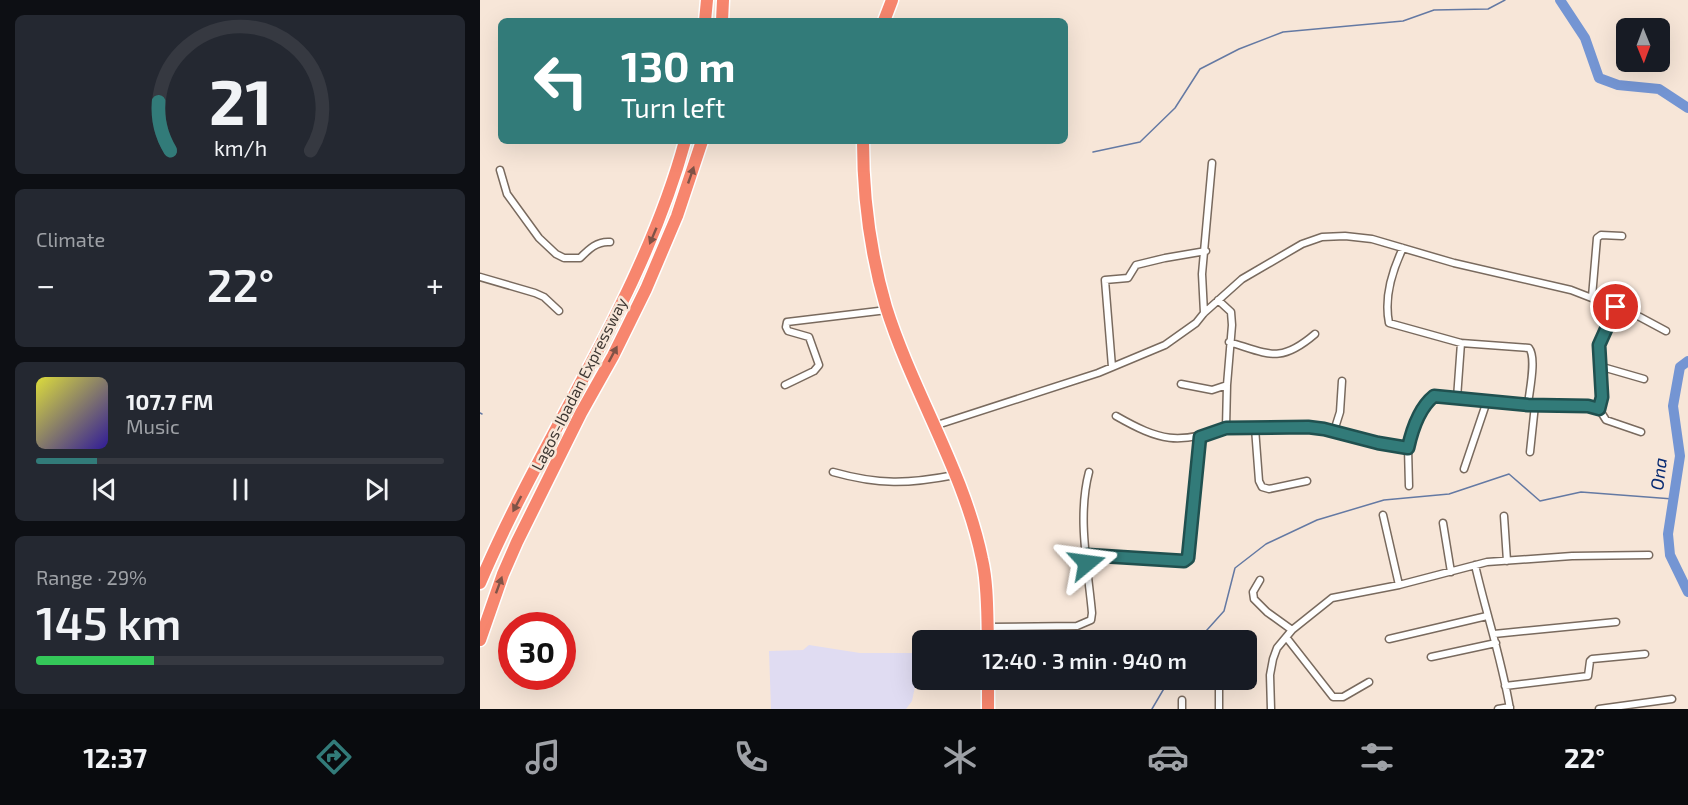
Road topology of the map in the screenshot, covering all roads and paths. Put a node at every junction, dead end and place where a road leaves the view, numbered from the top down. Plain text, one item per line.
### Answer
1 (707, 0) edge
2 (723, 0) edge
3 (892, 0) edge
4 (705, 18) edge
5 (722, 18) edge
6 (885, 18) edge
7 (684, 144) edge
8 (701, 144) edge
9 (863, 144) edge
10 (1212, 164) dead end
11 (500, 170) dead end
12 (1622, 236) dead end
13 (610, 242) dead end
14 (1403, 248) junction
15 (1206, 251) junction
16 (480, 277) edge
17 (1592, 297) junction
18 (1218, 300) junction
19 (1616, 307) junction
20 (887, 310) junction
21 (559, 311) dead end
22 (1204, 313) junction
23 (1666, 332) dead end
24 (1315, 334) dead end
25 (1229, 342) junction
26 (1461, 343) junction
27 (1599, 366) junction
28 (1112, 367) junction
29 (1644, 379) dead end
30 (1342, 381) dead end
31 (1181, 384) dead end
32 (785, 385) dead end
33 (1227, 385) junction
34 (1457, 398) junction
35 (1487, 401) junction
36 (1532, 405) junction
37 (1599, 409) junction
38 (1116, 416) dead end
39 (933, 426) junction
40 (1226, 428) junction
41 (1255, 428) junction
42 (1334, 431) junction
43 (1641, 432) dead end
44 (1200, 437) junction
45 (1408, 448) junction
46 (1530, 452) dead end
47 (1464, 469) dead end
48 (833, 472) dead end
49 (1089, 472) dead end
50 (955, 475) junction
51 (1307, 481) dead end
52 (1409, 486) dead end
53 (1383, 516) dead end
54 (1504, 516) dead end
55 (1443, 523) dead end
56 (1087, 555) junction
57 (1649, 555) dead end
58 (1508, 561) junction
59 (1475, 565) junction
60 (1451, 572) junction
61 (1260, 580) dead end
62 (480, 584) edge
63 (1399, 585) junction
64 (1487, 616) junction
65 (1616, 622) dead end
66 (987, 627) junction
67 (987, 630) edge
68 (1292, 630) junction
69 (1494, 634) junction
70 (1286, 637) junction
71 (1389, 639) dead end
72 (480, 640) edge
73 (1496, 643) junction
74 (1645, 654) dead end
75 (1431, 657) dead end
76 (1369, 682) dead end
77 (1505, 686) junction
78 (988, 690) edge
79 (1219, 690) edge
80 (1672, 699) dead end
81 (1182, 700) dead end
82 (1510, 708) edge
83 (988, 709) edge
84 (1182, 709) edge
85 (1219, 709) edge
86 (1271, 709) edge
87 (1497, 709) edge
88 (1599, 709) edge

1 - 4 highway
2 - 5 highway
3 - 6 highway
7 -> 62 highway, Lagos-Ibadan Expressway
72 -> 8 highway, Lagos-Ibadan Expressway
9 - 20 highway
10 - 15 street
11 - 13 street
12 - 17 street
14 - 17 street
14 - 18 street
14 - 26 street
15 - 22 street
15 - 28 street
16 - 21 street
17 - 19 street
18 - 22 street
18 - 25 street
19 - 23 street
19 - 27 street
20 - 32 street
20 - 39 highway
22 - 28 street
24 - 25 street
25 - 33 street
26 - 34 street
26 - 36 street
27 - 29 street
27 - 37 street
28 - 39 street
30 - 42 street
31 - 33 street
33 - 40 street
34 - 35 street
34 - 45 street
35 - 36 street
35 - 47 street
36 - 37 street
36 - 46 street
37 - 43 street
38 - 44 street
39 - 50 highway
40 - 41 street
40 - 44 street
41 - 42 street
41 - 51 street
42 - 45 street
44 - 56 street
45 - 52 street
48 - 50 street
49 - 56 street
50 - 66 highway
53 - 63 street
54 - 58 street
55 - 60 street
56 - 66 street
57 - 58 street
58 - 59 street
59 - 60 street
59 - 64 street
60 - 63 street
61 - 68 street
63 - 68 street
64 - 69 street
64 - 71 street
65 - 69 street
66 - 67 highway
68 - 70 street
69 - 73 street
70 - 76 street
70 - 86 street
73 - 75 street
73 - 77 street
74 - 77 street
77 - 82 street
78 - 83 highway
79 - 85 street
80 - 88 street
81 - 84 street
82 - 87 street

